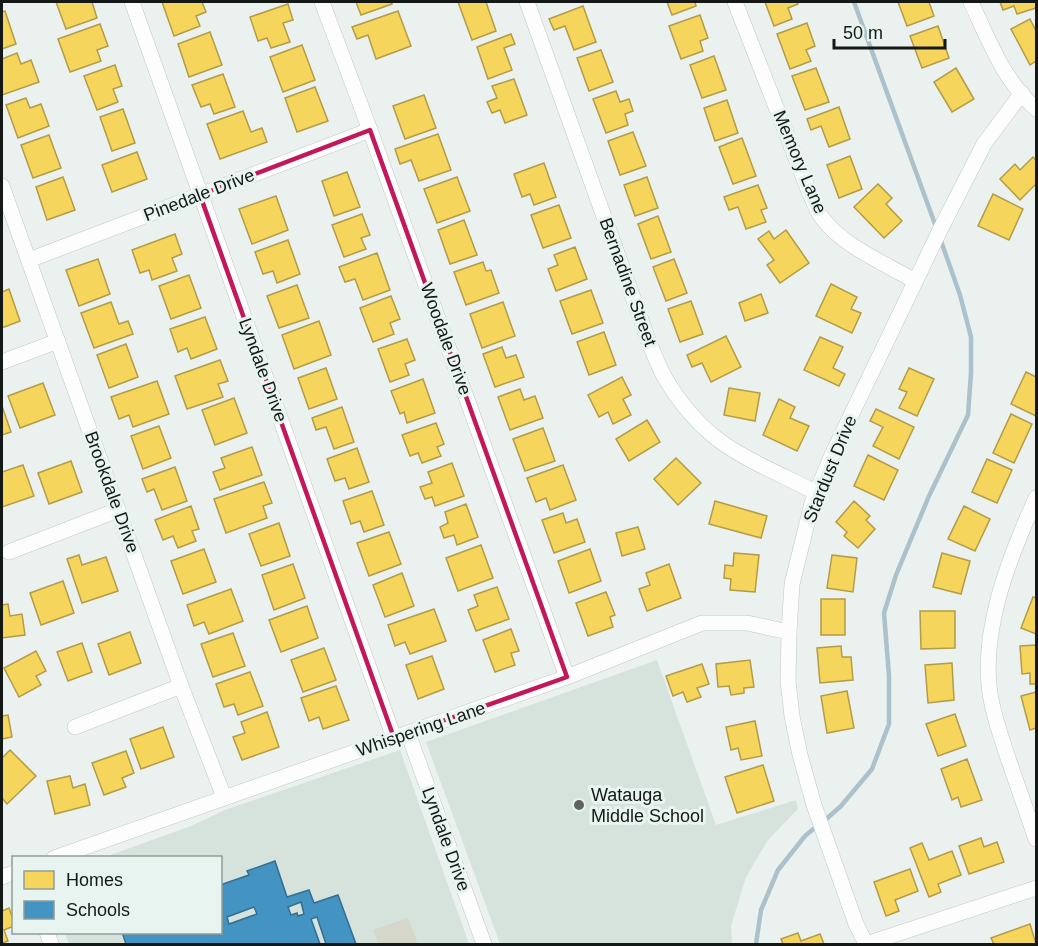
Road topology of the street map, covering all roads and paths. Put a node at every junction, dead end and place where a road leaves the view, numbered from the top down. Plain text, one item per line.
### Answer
1 (132, 2) edge
2 (322, 2) edge
3 (527, 2) edge
4 (735, 2) edge
5 (970, 2) edge
6 (1022, 93) junction
7 (1036, 109) edge
8 (370, 130) junction
9 (2, 186) edge
10 (200, 195) junction
11 (28, 260) junction
12 (915, 281) junction
13 (58, 341) junction
14 (2, 362) edge
15 (817, 493) junction
16 (1036, 498) edge
17 (118, 510) junction
18 (9, 552) dead end
19 (789, 632) junction
20 (567, 677) junction
21 (181, 686) junction
22 (75, 727) dead end
23 (401, 736) junction
24 (224, 797) junction
25 (1036, 839) edge
26 (60, 856) edge
27 (1036, 888) edge
28 (484, 945) edge
29 (866, 945) edge

1 - 10 street, Lyndale Drive
2 - 8 street, Woodale Drive
3 - 15 street, Bernadine Street
4 - 12 street, Memory Lane
5 - 6 street
6 - 7 street
6 - 12 street, Stardust Drive
8 - 10 street, Pinedale Drive
8 - 20 street, Woodale Drive
9 - 11 street, Brookdale Drive
10 - 11 street, Pinedale Drive
10 - 23 street, Lyndale Drive
11 - 13 street, Brookdale Drive
12 - 15 street, Stardust Drive
13 - 14 street
13 - 17 street, Brookdale Drive
15 - 19 street, Stardust Drive
16 - 25 street
17 - 18 street
17 - 21 street, Brookdale Drive
19 - 20 street, Whispering Lane
19 - 29 street, Stardust Drive
20 - 23 street, Whispering Lane
21 - 22 street
21 - 24 street, Brookdale Drive
23 - 24 street, Whispering Lane
23 - 28 street, Lyndale Drive
24 - 26 street, Whispering Lane
27 - 29 street

